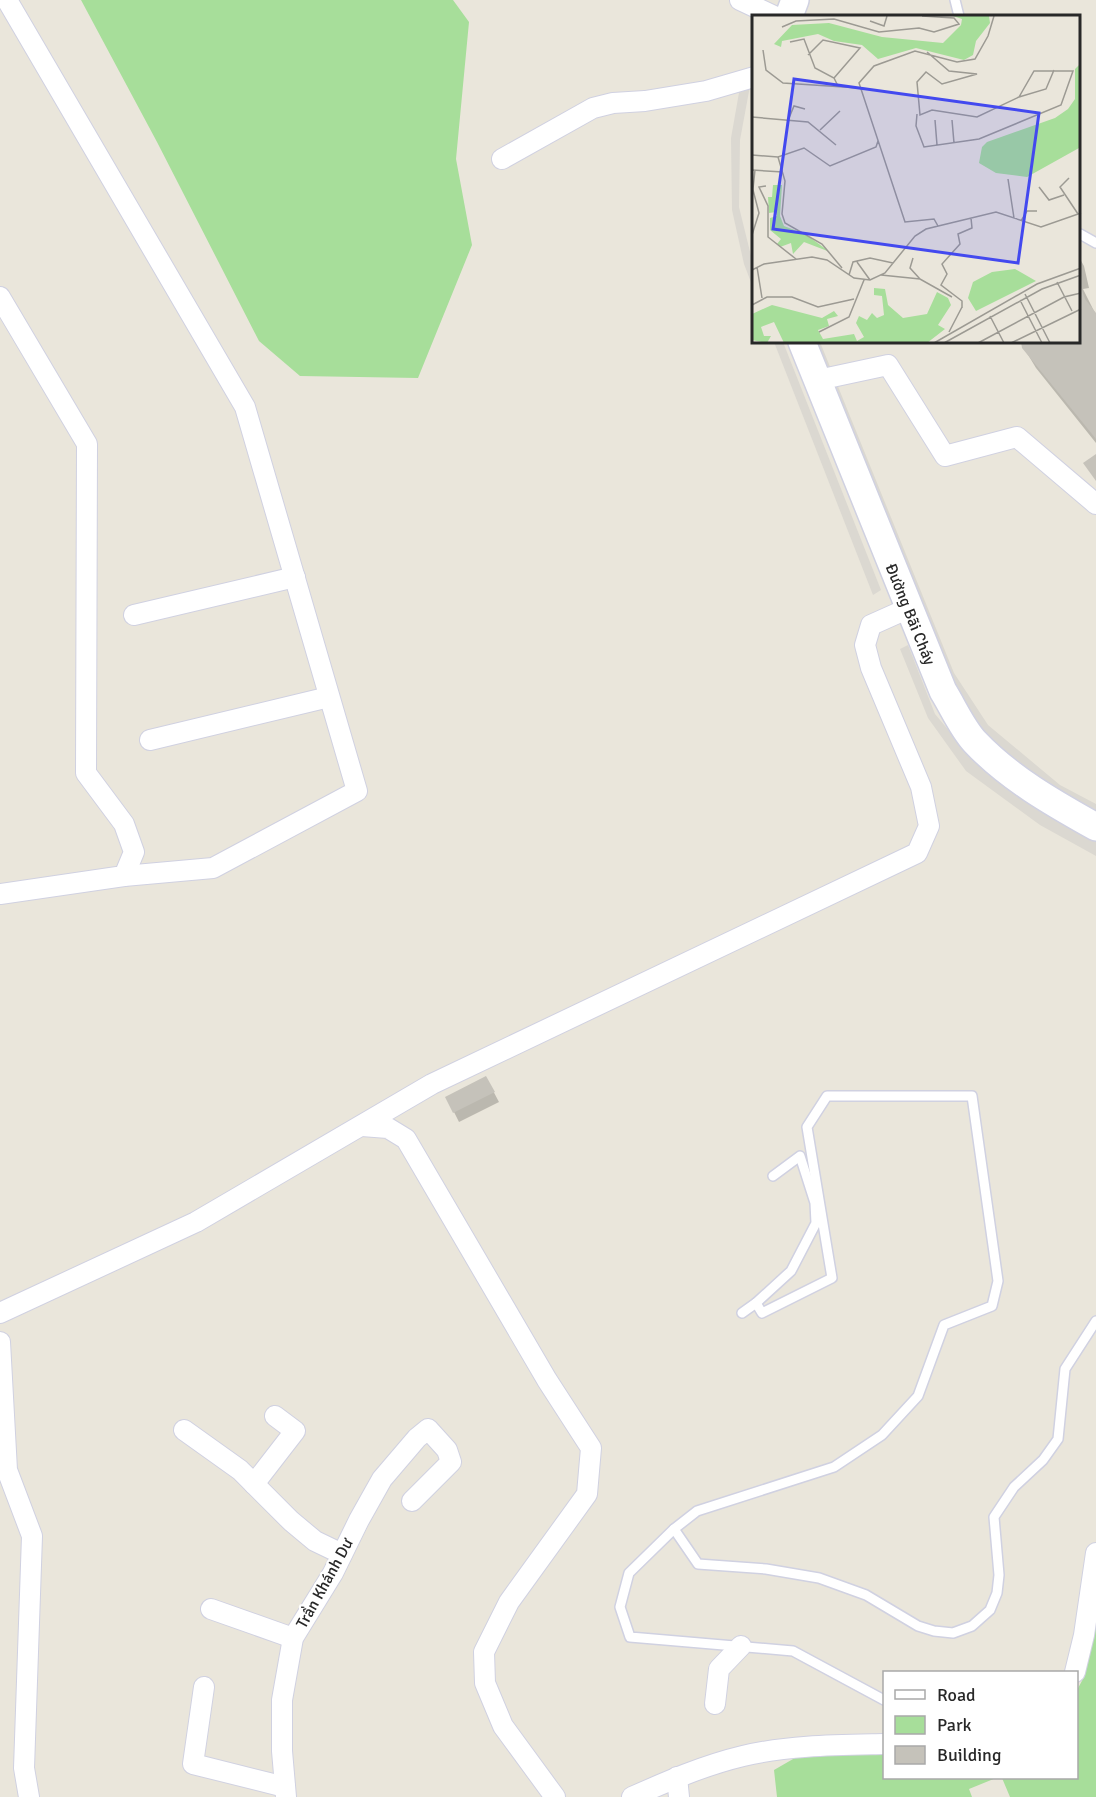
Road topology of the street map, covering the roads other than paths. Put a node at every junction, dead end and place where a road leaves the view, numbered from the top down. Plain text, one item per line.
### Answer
1 (7, 0) edge
2 (740, 0) edge
3 (795, 0) edge
4 (955, 0) edge
5 (772, 15) edge
6 (789, 15) edge
7 (959, 15) edge
8 (752, 78) edge
9 (502, 159) dead end
10 (1081, 235) edge
11 (1096, 243) edge
12 (0, 297) edge
13 (803, 344) edge
14 (818, 380) junction
15 (1096, 504) edge
16 (295, 577) junction
17 (909, 608) junction
18 (134, 615) dead end
19 (329, 696) junction
20 (150, 740) dead end
21 (1096, 827) edge
22 (124, 876) junction
23 (0, 894) edge
24 (362, 1126) junction
25 (810, 1143) junction
26 (800, 1156) junction
27 (773, 1176) dead end
28 (756, 1303) junction
29 (0, 1313) edge
30 (742, 1313) dead end
31 (1096, 1321) edge
32 (0, 1342) edge
33 (275, 1416) dead end
34 (184, 1430) dead end
35 (3, 1472) edge
36 (254, 1484) junction
37 (412, 1501) dead end
38 (674, 1529) junction
39 (1096, 1553) edge
40 (342, 1554) junction
41 (211, 1609) dead end
42 (293, 1638) junction
43 (741, 1646) junction
44 (1075, 1671) edge
45 (204, 1687) dead end
46 (883, 1699) edge
47 (715, 1704) dead end
48 (883, 1744) edge
49 (677, 1777) junction
50 (286, 1792) edge
51 (29, 1797) edge
52 (555, 1797) edge
53 (632, 1797) edge
54 (679, 1797) edge

1 - 16 street
2 - 5 street
3 - 6 main road
4 - 7 lane
8 - 9 street
10 - 11 lane
12 - 22 street
13 - 14 main road, Đường Bãi Cháy
14 - 15 street
14 - 17 main road, Đường Bãi Cháy
16 - 18 street
16 - 19 street
17 - 21 main road, Đường Bãi Cháy
17 - 24 street
19 - 20 street
19 - 22 street
22 - 23 street
24 - 29 street
24 - 52 street
25 - 26 lane
25 - 28 lane
25 - 38 lane
26 - 27 lane
26 - 28 lane
28 - 30 lane
31 - 38 lane
32 - 35 street
33 - 36 street
34 - 36 street
35 - 51 street
36 - 40 street
37 - 40 street, Trần Khánh Dư
38 - 43 lane
39 - 44 street
40 - 42 street, Trần Khánh Dư
41 - 42 street
42 - 50 street, Trần Khánh Dư
43 - 46 lane
43 - 47 street
45 - 50 street
48 - 49 street
49 - 53 street
49 - 54 street

